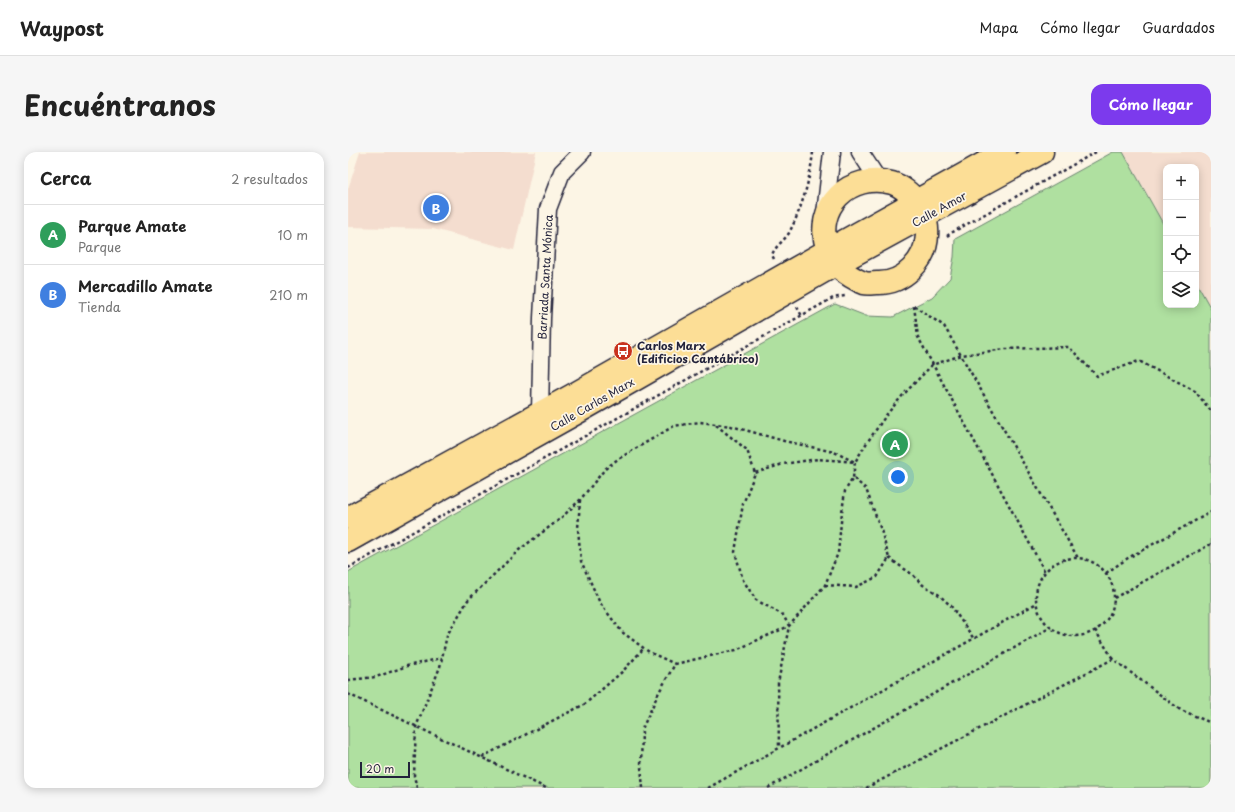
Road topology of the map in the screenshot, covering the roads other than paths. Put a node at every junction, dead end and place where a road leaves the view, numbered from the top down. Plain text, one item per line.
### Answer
1 (582, 152) edge
2 (832, 152) edge
3 (860, 152) edge
4 (1004, 152) edge
5 (1042, 152) edge
6 (879, 181) junction
7 (921, 208) junction
8 (829, 248) junction
9 (786, 284) junction
10 (540, 412) junction
11 (348, 518) edge
12 (348, 541) edge

1 - 10 street, Barriada Santa Mónica
2 - 8 street
3 - 6 street
4 - 7 main road, Calle Amor
5 - 7 main road, Calle Amor
6 - 7 main road
6 - 8 main road
7 - 8 main road, Calle Amor
7 - 8 main road
8 - 9 main road, Calle Carlos Marx
9 - 10 main road, Calle Carlos Marx
9 - 12 main road, Calle Carlos Marx
10 - 11 main road, Calle Carlos Marx

